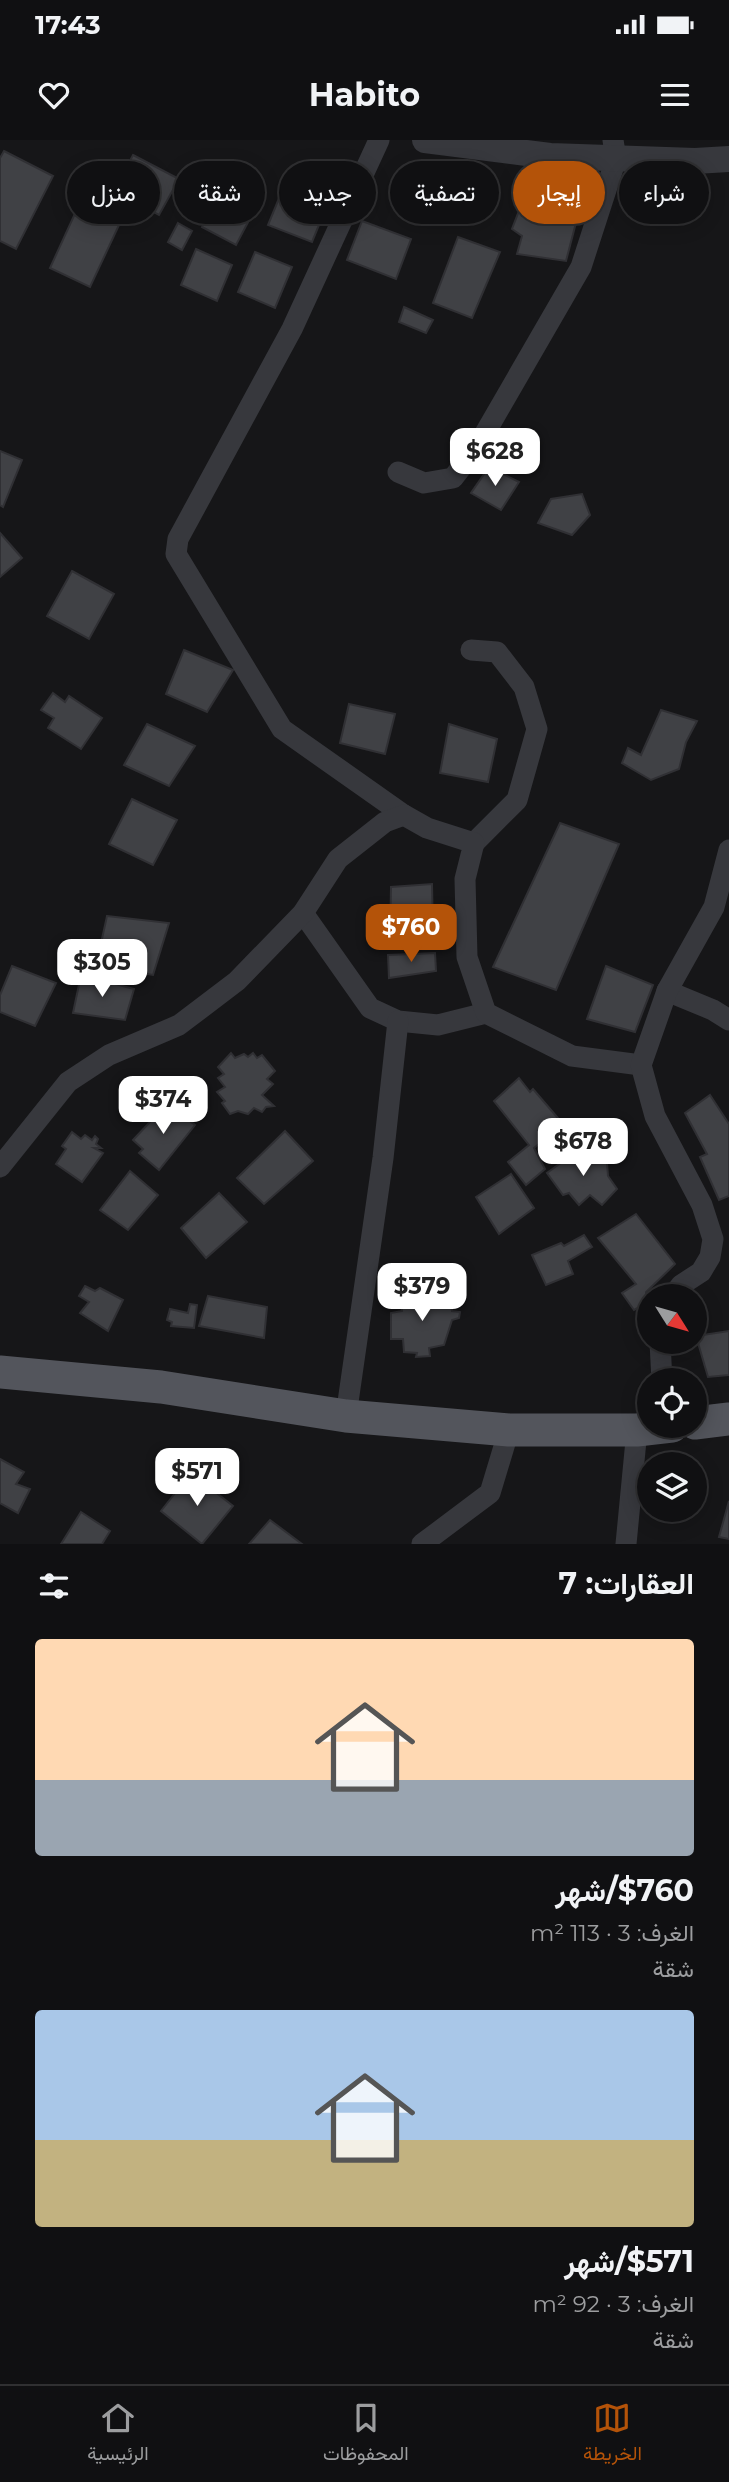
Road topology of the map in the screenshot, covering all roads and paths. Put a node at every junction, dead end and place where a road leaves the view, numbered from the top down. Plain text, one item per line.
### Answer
1 (379, 140) edge
2 (425, 140) edge
3 (615, 150) edge
4 (729, 159) edge
5 (398, 472) dead end
6 (471, 650) dead end
7 (404, 815) junction
8 (474, 843) junction
9 (729, 850) edge
10 (721, 909) edge
11 (303, 913) junction
12 (667, 991) junction
13 (485, 1013) junction
14 (729, 1020) edge
15 (398, 1021) junction
16 (641, 1065) junction
17 (0, 1167) edge
18 (683, 1284) edge
19 (0, 1372) edge
20 (346, 1416) junction
21 (729, 1419) edge
22 (707, 1422) edge
23 (637, 1427) edge
24 (509, 1430) junction
25 (657, 1438) edge
26 (422, 1544) edge
27 (626, 1544) edge

1 - 7 street
2 - 3 street
3 - 4 street
3 - 5 street
6 - 8 street
7 - 8 street
7 - 11 street
8 - 13 street
9 - 10 street
10 - 12 street
11 - 15 street
11 - 17 street
12 - 14 street
12 - 16 street
13 - 15 street
13 - 16 street
15 - 20 street
16 - 18 street
19 - 20 main road
20 - 24 main road
21 - 22 main road
23 - 24 main road
24 - 26 street
25 - 27 street

